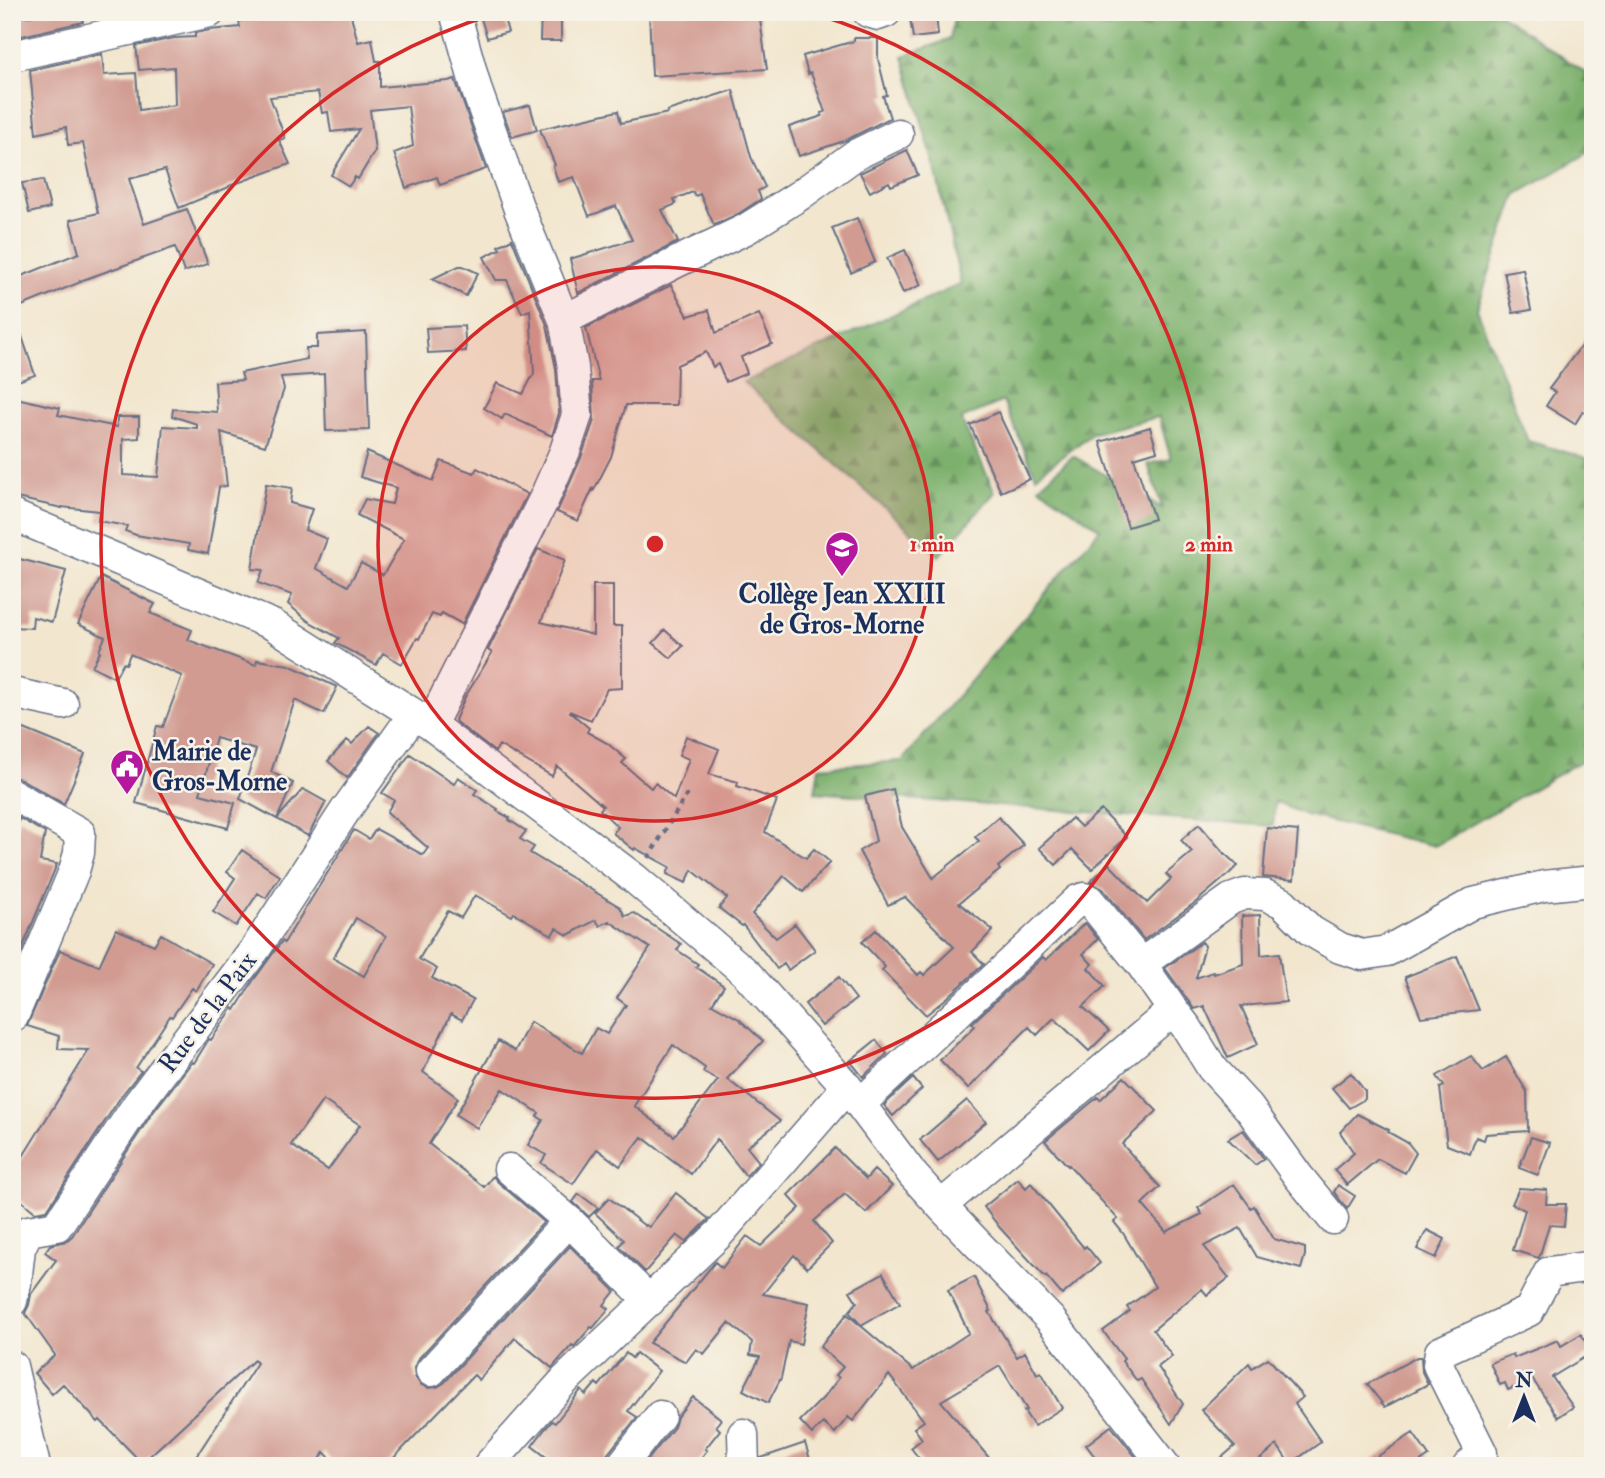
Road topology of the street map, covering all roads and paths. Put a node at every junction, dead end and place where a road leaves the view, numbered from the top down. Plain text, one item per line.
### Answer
1 (209, 12) edge
2 (455, 12) edge
3 (868, 12) edge
4 (886, 12) edge
5 (12, 56) edge
6 (898, 134) dead end
7 (564, 320) junction
8 (12, 515) edge
9 (12, 693) edge
10 (63, 704) dead end
11 (422, 719) junction
12 (688, 793) dead end
13 (12, 794) edge
14 (635, 879) junction
15 (1593, 881) edge
16 (1141, 964) junction
17 (1173, 1010) junction
18 (13, 1017) edge
19 (854, 1096) junction
20 (509, 1169) dead end
21 (941, 1206) junction
22 (1333, 1219) dead end
23 (569, 1221) junction
24 (20, 1226) edge
25 (1593, 1266) edge
26 (12, 1301) edge
27 (650, 1301) junction
28 (12, 1366) edge
29 (431, 1371) dead end
30 (660, 1416) dead end
31 (743, 1434) dead end
32 (34, 1466) edge
33 (488, 1466) edge
34 (621, 1466) edge
35 (744, 1466) edge
36 (1166, 1466) edge
37 (1468, 1466) edge

1 - 5 street
2 - 7 street, Rue de la Paix
3 - 4 street
6 - 7 street
7 - 11 street, Rue de la Paix
8 - 11 street
9 - 10 street
11 - 14 street
11 - 24 street, Rue de la Paix
12 - 14 path
13 - 18 street
14 - 19 street
15 - 16 street
16 - 17 street
16 - 19 street
17 - 21 street
17 - 22 street
19 - 21 street
19 - 27 street
20 - 23 street
21 - 36 street
23 - 27 street
23 - 29 street
24 - 26 street, Rue de la Paix
25 - 37 street
27 - 33 street
28 - 32 street
30 - 34 street
31 - 35 street

